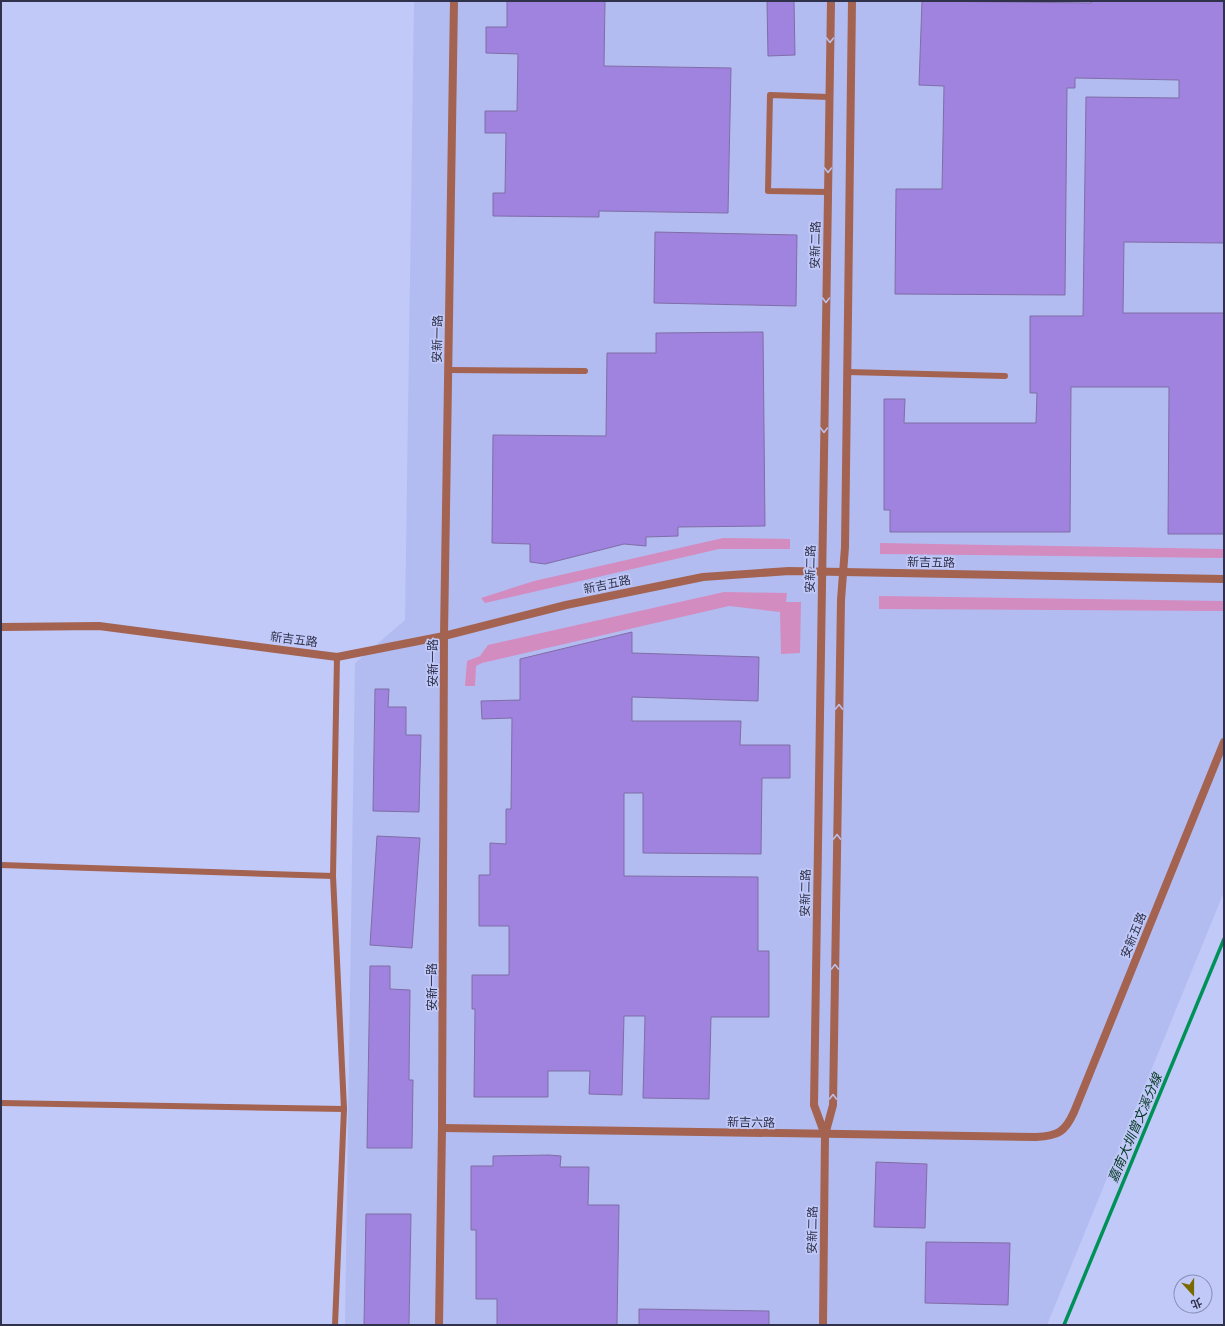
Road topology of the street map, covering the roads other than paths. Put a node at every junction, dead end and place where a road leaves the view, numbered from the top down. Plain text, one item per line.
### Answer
1 (454, 1) edge
2 (831, 1) edge
3 (852, 1) edge
4 (830, 97) junction
5 (828, 192) junction
6 (448, 370) junction
7 (586, 372) dead end
8 (847, 372) junction
9 (1004, 376) dead end
10 (822, 572) junction
11 (842, 573) junction
12 (1224, 580) edge
13 (1, 627) edge
14 (444, 636) junction
15 (337, 657) junction
16 (1224, 742) edge
17 (1, 865) edge
18 (333, 876) junction
19 (1, 1102) edge
20 (344, 1109) junction
21 (442, 1128) junction
22 (1058, 1134) joint
23 (825, 1135) junction
24 (335, 1325) edge
25 (439, 1325) edge
26 (823, 1325) edge

1 - 6 street, 安新一路
2 -> 4 street, 安新二路
3 - 8 street, 安新二路
4 -> 5 street, 安新二路
4 - 5 lane
5 -> 10 street, 安新二路
6 - 7 lane
6 - 14 street, 安新一路
8 - 9 lane
8 - 11 street, 安新二路
10 - 11 street, 新吉五路
10 - 14 street, 新吉五路
10 - 23 street, 安新二路
11 - 12 street, 新吉五路
23 -> 11 street, 安新二路
13 - 15 street, 新吉五路
14 - 15 street, 新吉五路
14 - 21 street, 安新一路
15 - 18 lane
16 - 22 street, 安新五路
17 - 18 lane
18 - 20 lane
19 - 20 lane
20 - 24 lane
21 - 23 street, 新吉六路
21 - 25 street, 安新一路
22 - 23 street, 新吉六路
23 - 26 street, 安新二路

